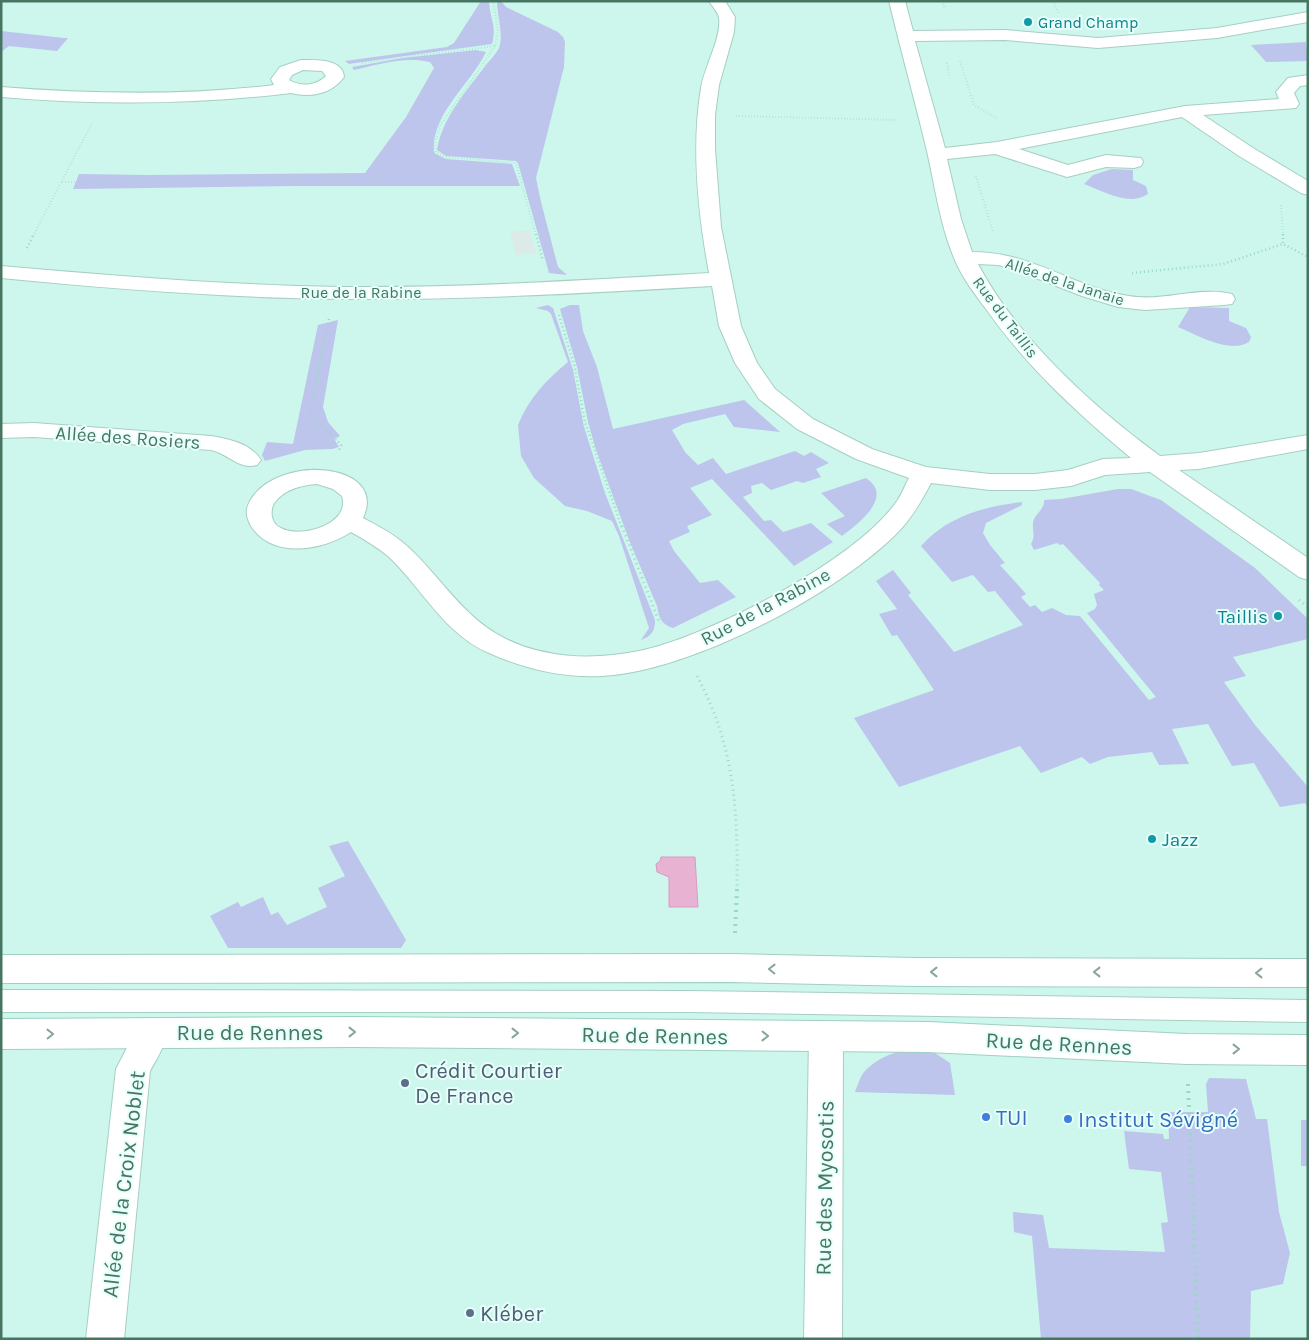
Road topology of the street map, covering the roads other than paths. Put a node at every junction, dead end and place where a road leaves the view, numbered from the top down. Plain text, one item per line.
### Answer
1 (717, 1) edge
2 (897, 1) edge
3 (1308, 17) edge
4 (905, 36) junction
5 (1308, 80) edge
6 (292, 88) junction
7 (1, 92) edge
8 (1185, 111) junction
9 (997, 148) junction
10 (937, 154) junction
11 (1134, 162) dead end
12 (1308, 189) edge
13 (964, 258) junction
14 (1, 272) edge
15 (720, 278) junction
16 (1224, 299) dead end
17 (1, 431) edge
18 (1308, 442) edge
19 (249, 460) dead end
20 (1154, 465) junction
21 (923, 474) junction
22 (349, 521) junction
23 (1308, 571) edge
24 (1, 969) edge
25 (1308, 973) edge
26 (1, 1001) edge
27 (1308, 1011) edge
28 (150, 1032) junction
29 (1, 1034) edge
30 (826, 1036) junction
31 (1308, 1050) edge
32 (105, 1339) edge
33 (823, 1339) edge

1 - 15 street
2 - 4 street, Rue du Taillis
3 - 4 street
4 - 10 street, Rue du Taillis
5 - 8 street
6 - 6 street
6 - 7 street
8 - 9 street
8 - 12 street
9 - 10 street
9 - 11 street
10 - 13 street, Rue du Taillis
13 - 16 street, Allée de la Janaie
13 - 20 street, Rue du Taillis
14 - 15 street, Rue de la Rabine
15 - 21 street
17 - 19 street, Allée des Rosiers
18 - 20 street
20 - 21 street
20 - 23 street, Rue du Taillis
21 - 22 street, Rue de la Rabine
22 - 22 street
25 -> 24 street
26 - 27 lane, Rue de Rennes
29 -> 28 street, Rue de Rennes
28 -> 30 street, Rue de Rennes
28 - 32 street, Allée de la Croix Noblet
30 -> 31 street, Rue de Rennes
30 - 33 street, Rue des Myosotis

